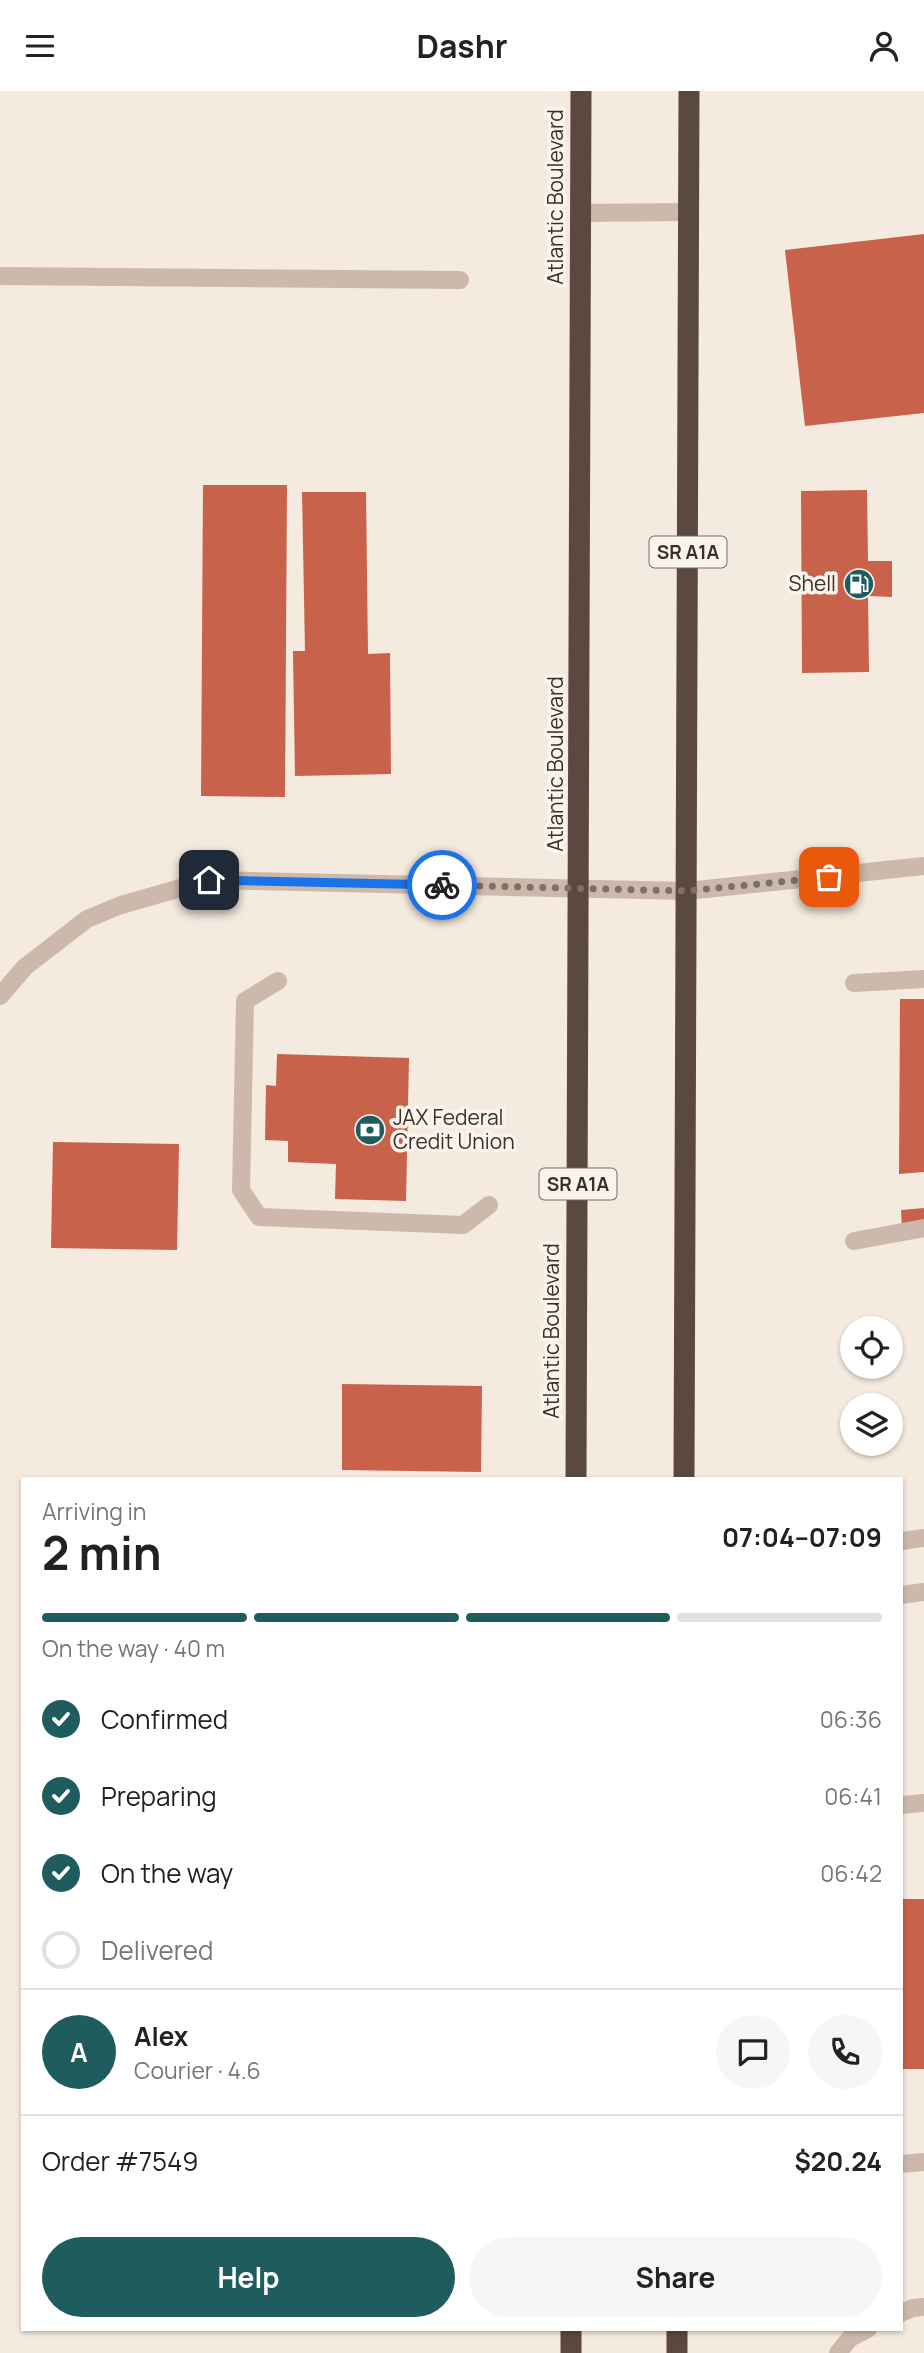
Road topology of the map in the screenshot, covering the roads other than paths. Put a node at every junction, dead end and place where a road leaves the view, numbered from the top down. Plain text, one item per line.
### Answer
1 (581, 91) edge
2 (689, 91) edge
3 (581, 212) junction
4 (688, 212) junction
5 (0, 276) edge
6 (460, 280) dead end
7 (924, 866) edge
8 (580, 888) junction
9 (687, 891) junction
10 (924, 979) edge
11 (278, 981) dead end
12 (855, 983) dead end
13 (0, 996) edge
14 (489, 1205) dead end
15 (924, 1228) edge
16 (854, 1241) dead end
17 (576, 1477) edge
18 (684, 1477) edge
19 (924, 1538) edge
20 (903, 1541) edge
21 (924, 1592) edge
22 (903, 1595) edge
23 (924, 1803) edge
24 (903, 1805) edge
25 (924, 2162) edge
26 (903, 2164) edge
27 (924, 2307) edge
28 (903, 2312) edge
29 (571, 2331) edge
30 (677, 2331) edge
31 (847, 2334) edge
32 (571, 2353) edge
33 (677, 2353) edge
34 (838, 2353) edge

1 - 3 highway, Atlantic Boulevard / SR A1A
2 - 4 highway, SR A1A
3 - 4 street
3 - 8 highway, Atlantic Boulevard / SR A1A
4 - 9 highway, SR A1A
5 - 6 street
7 - 9 street
8 - 9 street
8 - 13 street
8 - 17 highway, Atlantic Boulevard / SR A1A
9 - 18 highway, SR A1A
10 - 12 street
11 - 14 street
15 - 16 street
19 - 20 street
21 - 22 street
23 - 24 street
25 - 26 street
27 - 28 street
29 - 32 highway
30 - 33 highway
31 - 34 street

